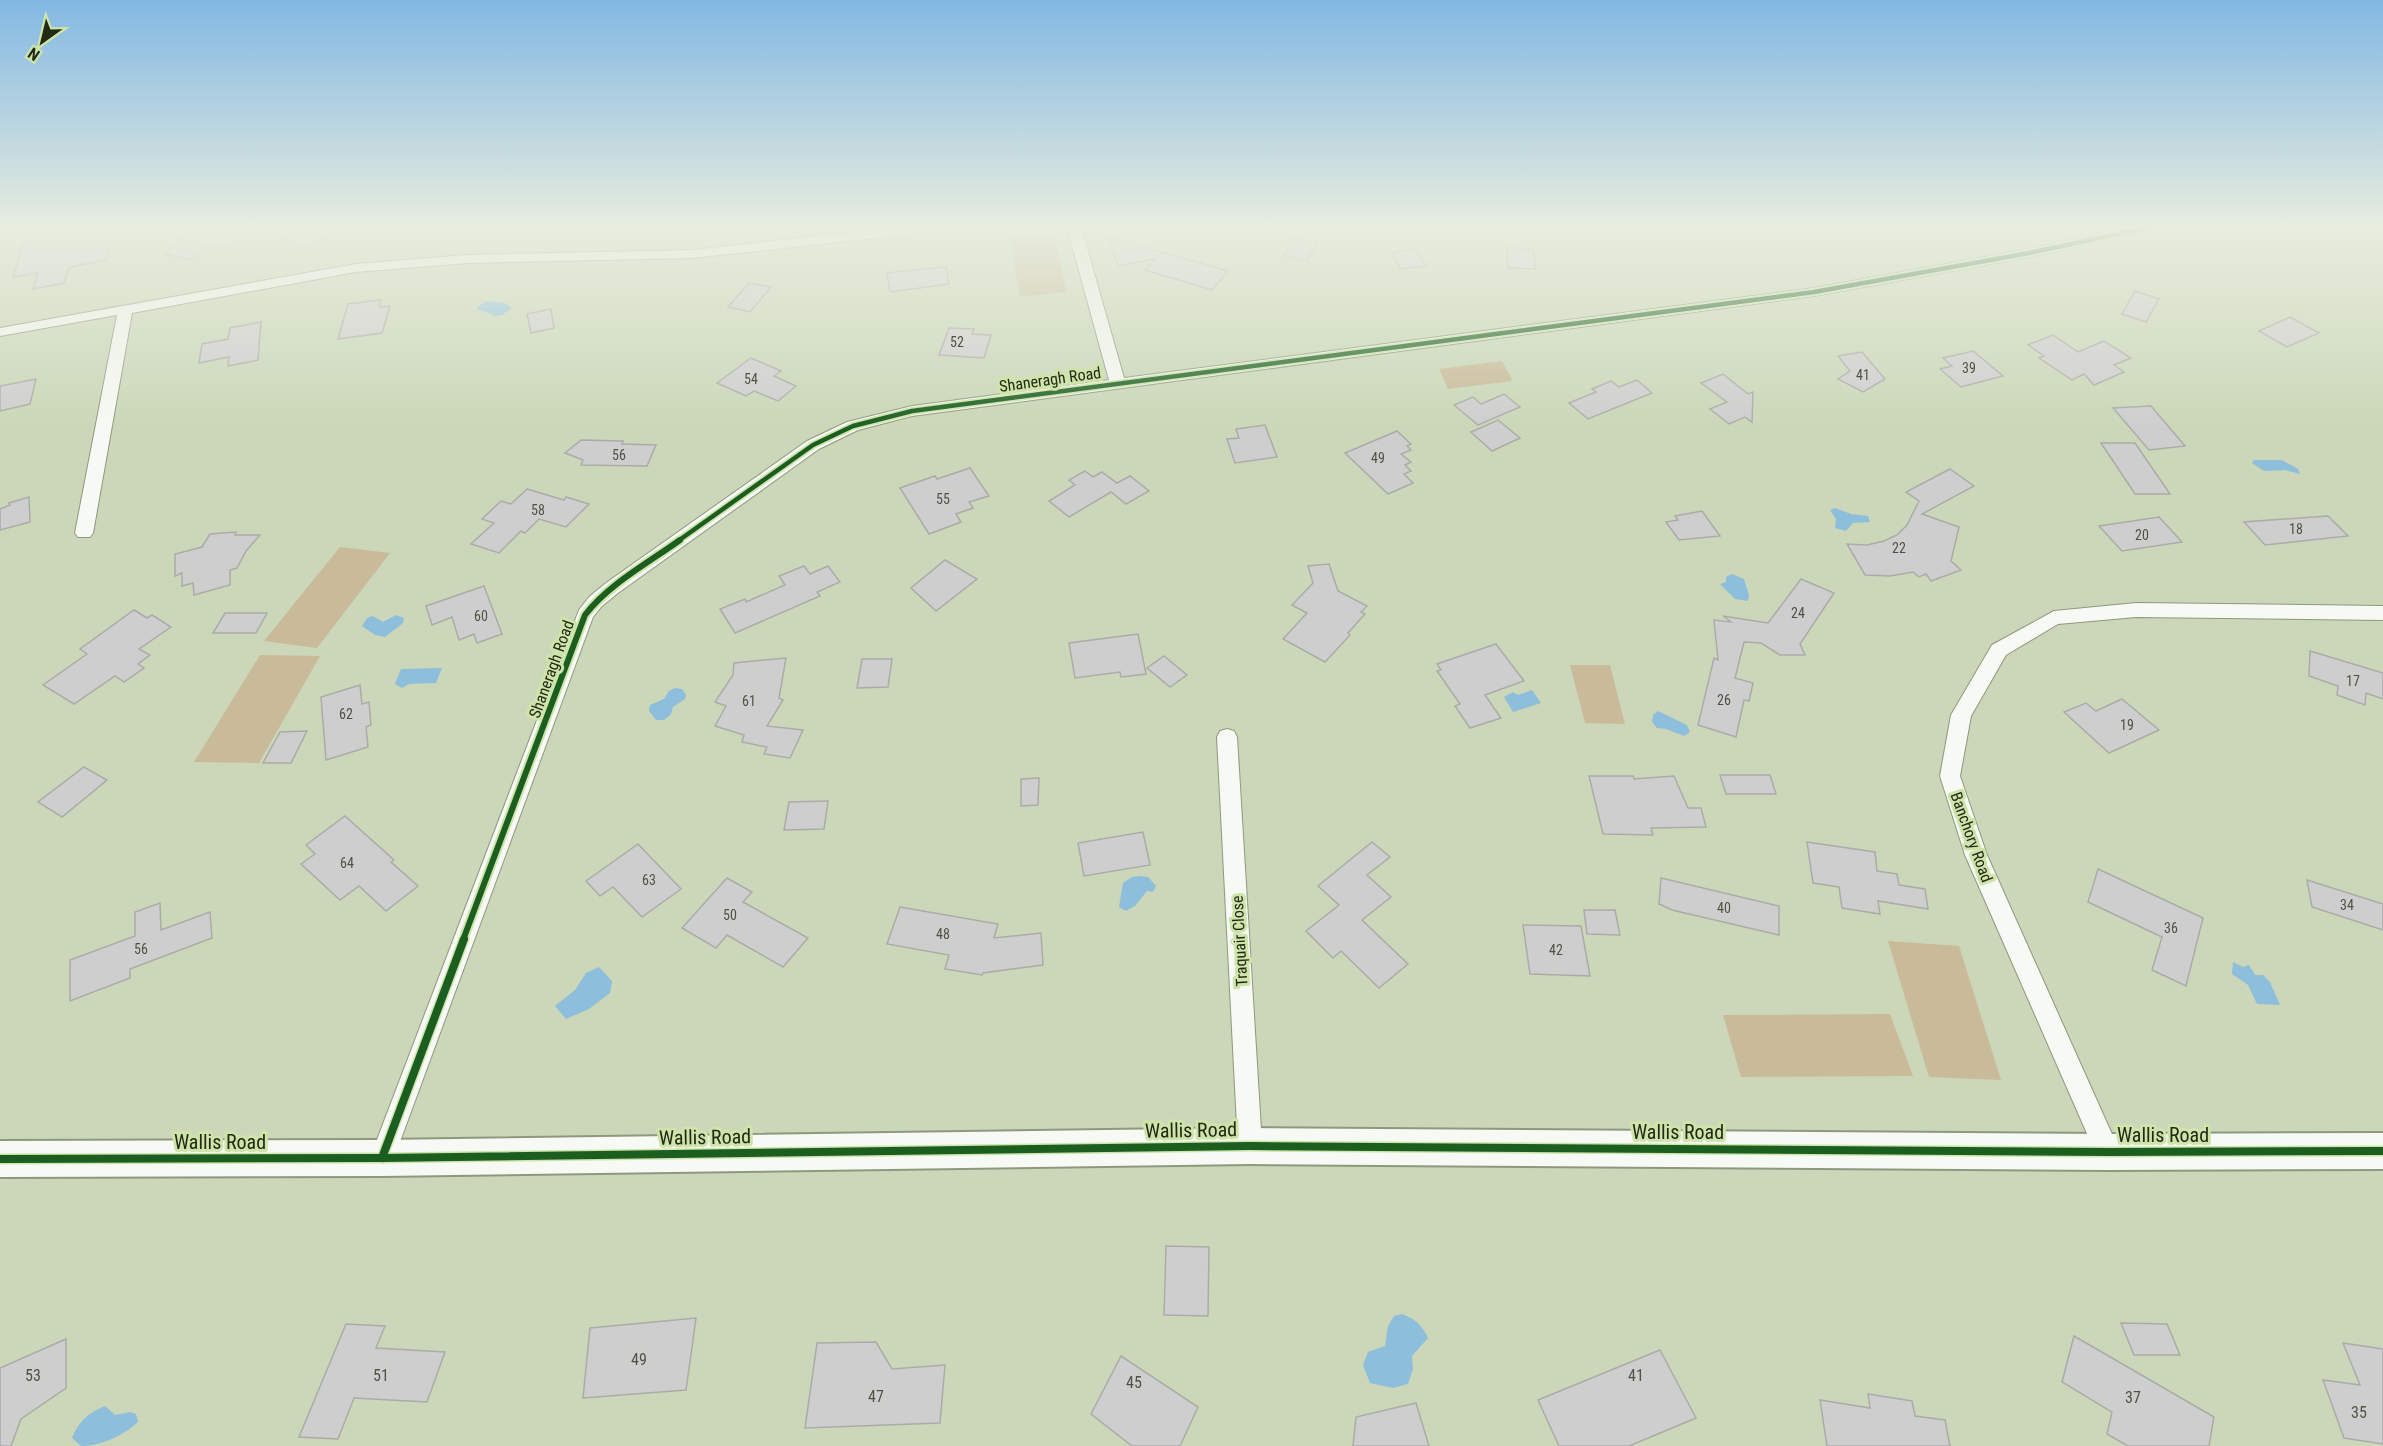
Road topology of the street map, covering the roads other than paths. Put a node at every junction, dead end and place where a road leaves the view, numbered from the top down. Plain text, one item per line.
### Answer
1 (211, 294) edge
2 (1093, 294) edge
3 (1796, 294) edge
4 (125, 310) junction
5 (0, 332) edge
6 (1118, 383) junction
7 (84, 533) dead end
8 (2383, 613) edge
9 (1227, 737) dead end
10 (1250, 1146) junction
11 (2383, 1151) edge
12 (2108, 1152) junction
13 (382, 1158) junction
14 (0, 1159) edge

1 - 4 street
2 - 6 street
3 - 6 street, Shaneragh Road
4 - 5 street
4 - 7 street
6 - 13 street, Shaneragh Road
8 - 12 street, Banchory Road
9 - 10 street, Traquair Close
10 - 12 street, Wallis Road
10 - 13 street, Wallis Road
11 - 12 street, Wallis Road
13 - 14 street, Wallis Road

